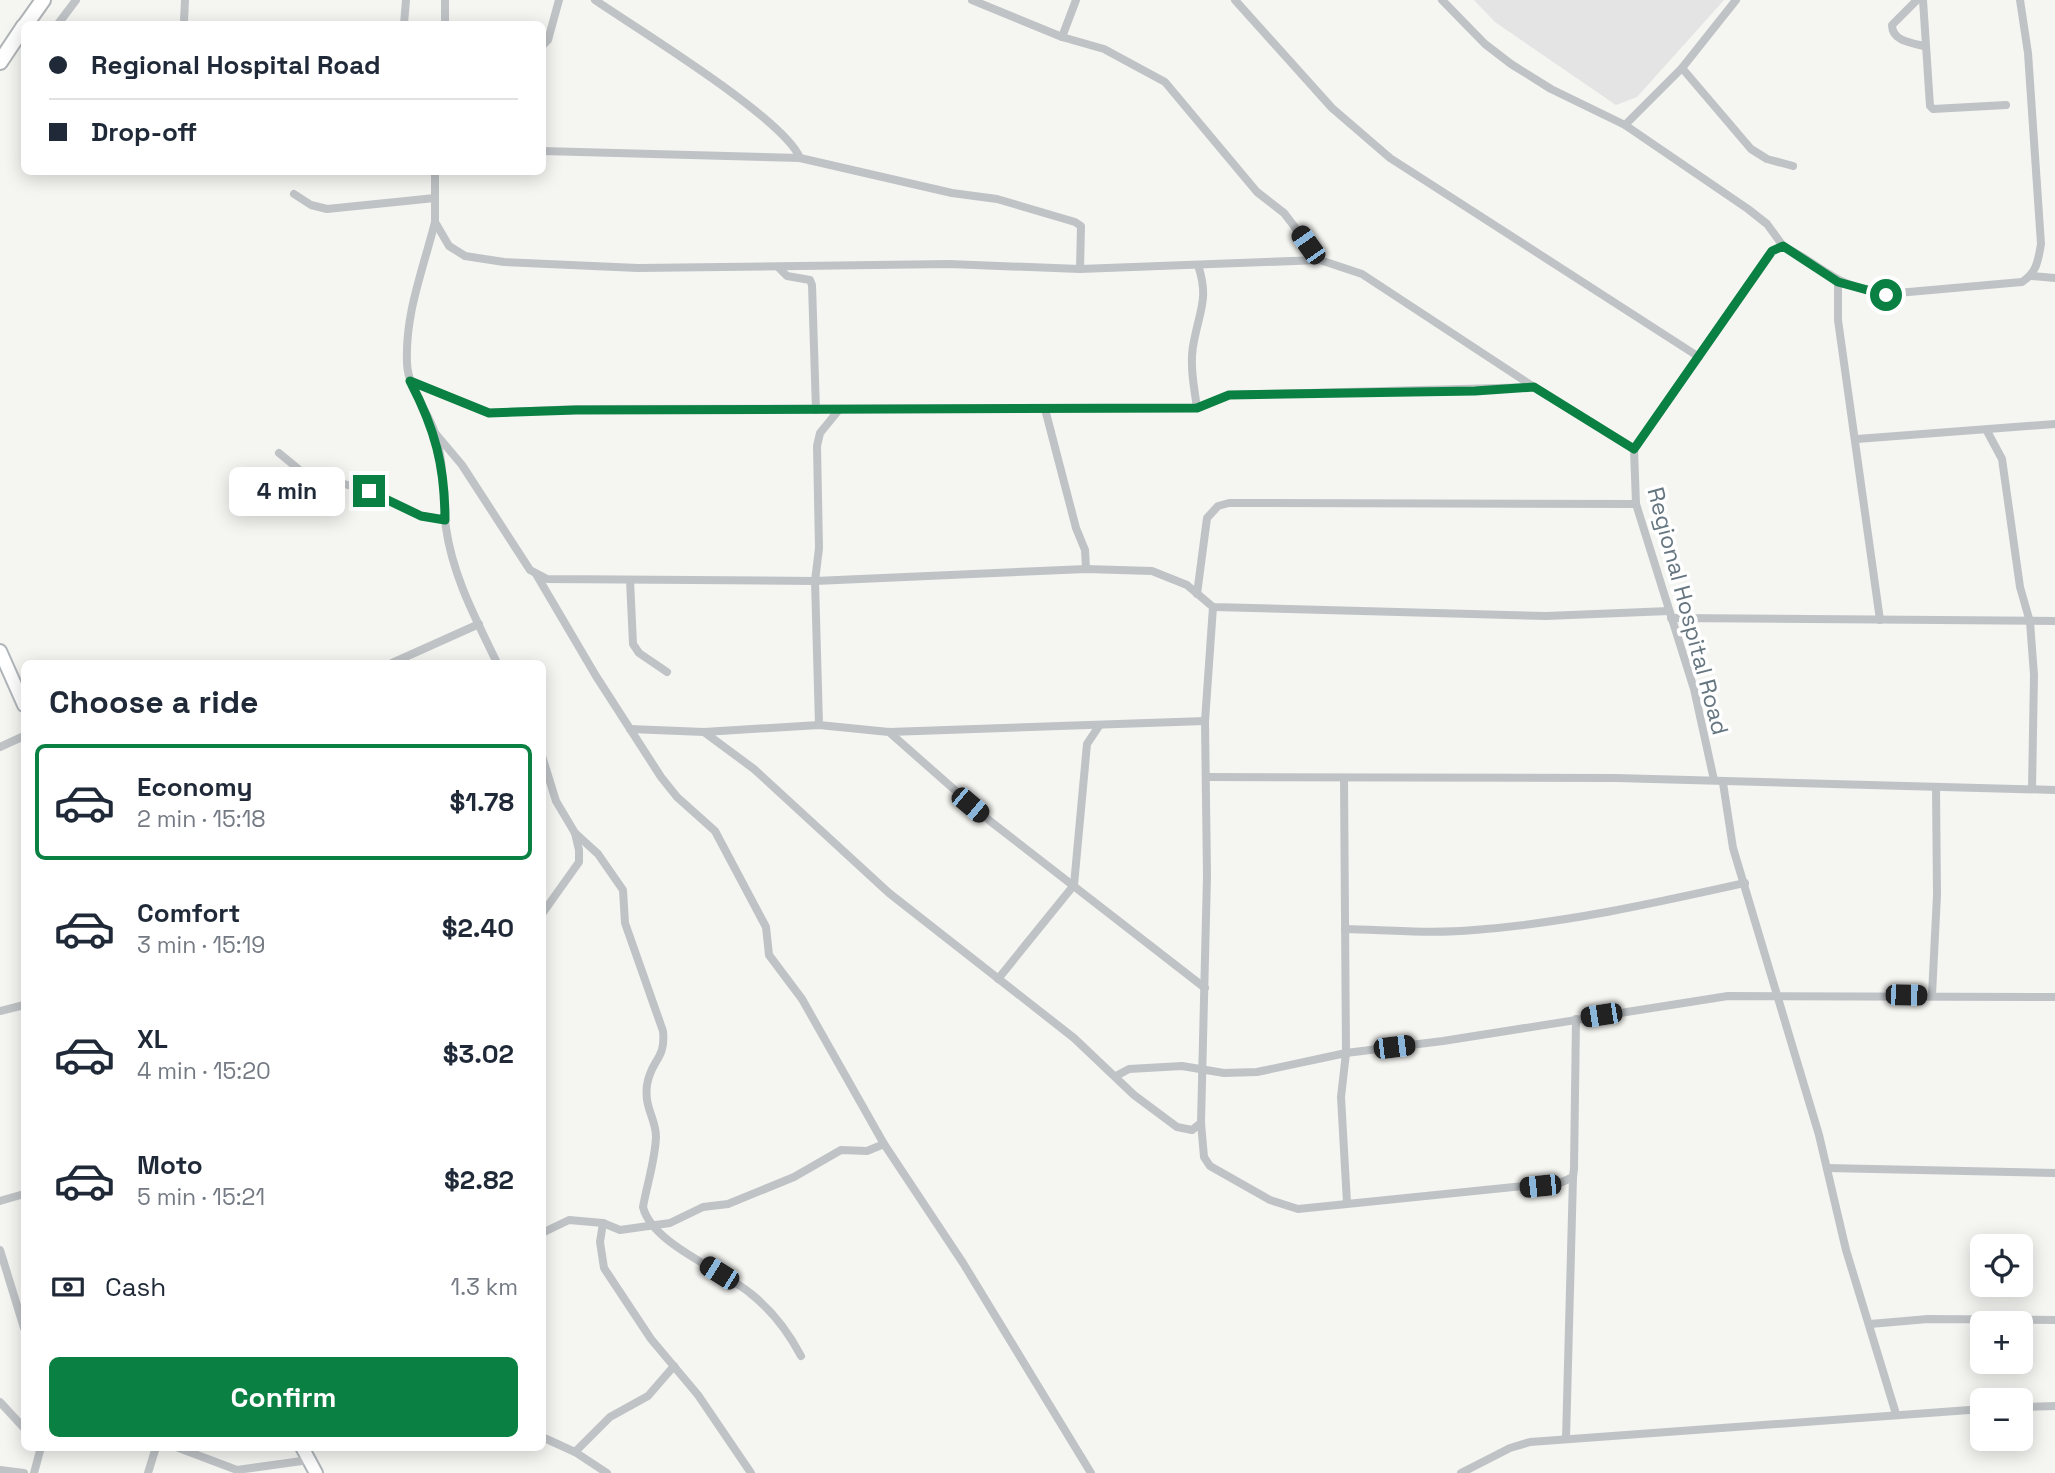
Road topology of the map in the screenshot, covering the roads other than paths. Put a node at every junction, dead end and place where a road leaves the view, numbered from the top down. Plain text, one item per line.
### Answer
1 (43, 0) edge
2 (76, 0) edge
3 (185, 0) edge
4 (406, 0) edge
5 (444, 0) edge
6 (559, 0) edge
7 (594, 0) edge
8 (972, 0) edge
9 (1076, 0) edge
10 (1235, 0) edge
11 (1441, 0) edge
12 (1736, 0) edge
13 (1917, 0) edge
14 (1923, 0) edge
15 (2020, 0) edge
16 (28, 21) edge
17 (60, 21) edge
18 (184, 21) dead end
19 (404, 21) edge
20 (445, 21) edge
21 (21, 31) edge
22 (1062, 37) junction
23 (546, 42) edge
24 (1924, 46) junction
25 (0, 62) edge
26 (1682, 68) junction
27 (2006, 104) dead end
28 (1625, 125) junction
29 (546, 151) edge
30 (800, 158) junction
31 (1793, 166) dead end
32 (435, 175) edge
33 (294, 194) dead end
34 (435, 198) junction
35 (435, 222) junction
36 (1783, 246) junction
37 (1320, 260) junction
38 (1198, 265) junction
39 (779, 268) junction
40 (1080, 269) junction
41 (2031, 276) junction
42 (2055, 278) edge
43 (1838, 282) junction
44 (1699, 357) junction
45 (410, 381) junction
46 (1534, 387) junction
47 (1197, 408) junction
48 (1045, 409) junction
49 (816, 410) junction
50 (838, 411) junction
51 (2055, 424) edge
52 (1987, 430) junction
53 (435, 433) junction
54 (1857, 439) junction
55 (1634, 449) junction
56 (279, 453) dead end
57 (1636, 504) junction
58 (445, 520) junction
59 (1086, 569) junction
60 (536, 574) junction
61 (630, 580) junction
62 (815, 581) junction
63 (1197, 594) junction
64 (1213, 607) junction
65 (1670, 614) junction
66 (1880, 620) junction
67 (2055, 621) edge
68 (2030, 622) junction
69 (479, 624) junction
70 (0, 651) edge
71 (399, 660) edge
72 (496, 660) edge
73 (667, 672) dead end
74 (21, 698) edge
75 (1205, 721) junction
76 (819, 725) junction
77 (1099, 726) junction
78 (630, 729) junction
79 (704, 732) junction
80 (889, 732) junction
81 (21, 737) edge
82 (0, 747) edge
83 (546, 769) edge
84 (1207, 778) junction
85 (1343, 778) junction
86 (1719, 782) junction
87 (1936, 788) junction
88 (2032, 789) junction
89 (2055, 790) edge
90 (575, 832) junction
91 (1745, 883) junction
92 (1074, 885) junction
93 (546, 908) edge
94 (1345, 929) junction
95 (998, 979) junction
96 (1205, 988) junction
97 (1777, 993) junction
98 (1932, 995) junction
99 (2055, 996) edge
100 (21, 1006) edge
101 (0, 1012) edge
102 (1576, 1019) junction
103 (1346, 1053) junction
104 (1203, 1071) junction
105 (1116, 1076) junction
106 (1201, 1123) junction
107 (884, 1144) junction
108 (1827, 1168) junction
109 (2055, 1172) edge
110 (1573, 1177) junction
111 (21, 1195) edge
112 (0, 1201) edge
113 (1347, 1203) junction
114 (603, 1223) junction
115 (652, 1225) junction
116 (546, 1231) edge
117 (0, 1250) edge
118 (21, 1318) edge
119 (2055, 1320) edge
120 (1870, 1324) junction
121 (801, 1356) dead end
122 (674, 1366) junction
123 (0, 1402) edge
124 (2055, 1406) edge
125 (2033, 1407) edge
126 (1970, 1410) edge
127 (1896, 1414) junction
128 (21, 1425) edge
129 (546, 1439) edge
130 (1566, 1439) junction
131 (40, 1451) edge
132 (155, 1451) edge
133 (186, 1451) edge
134 (304, 1451) edge
135 (575, 1451) junction
136 (309, 1460) junction
137 (0, 1470) edge
138 (237, 1471) edge
139 (24, 1473) edge
140 (34, 1473) edge
141 (148, 1473) edge
142 (316, 1473) edge
143 (607, 1473) edge
144 (751, 1473) edge
145 (1091, 1473) edge
146 (1461, 1473) edge

1 - 16 highway
2 - 17 street
3 - 18 street
4 - 19 street
5 - 20 street
6 - 23 street
7 - 30 street
8 - 22 street
9 - 22 street
10 - 44 street
11 - 28 street
12 - 26 street
13 - 24 street
14 - 24 street
15 - 41 street
21 - 25 highway
22 - 37 street
24 - 27 street
26 - 28 street
26 - 31 street
28 - 36 street
29 - 30 street
30 - 40 street
32 - 34 street
33 - 34 street
34 - 35 street
35 - 39 street
35 - 45 street
36 - 43 street
36 - 44 street
37 - 38 street
37 - 46 street
38 - 40 street
38 - 47 street
39 - 40 street
39 - 49 street
41 - 42 street
41 - 43 street
43 - 54 street
44 - 55 street
45 - 49 street
45 - 53 street
46 - 47 street
46 - 55 street
47 - 48 street
48 - 50 street
48 - 59 street
49 - 50 street
50 - 62 street
51 - 52 street
52 - 54 street
52 - 68 street
53 - 58 street
53 - 60 street
54 - 66 street
55 - 57 street, Regional Hospital Road
56 - 58 street
57 - 63 street
57 - 65 street, Regional Hospital Road
58 - 69 street
59 - 62 street
59 - 63 street
60 - 61 street
60 - 78 street
61 - 62 street
61 - 73 street
62 - 76 street
63 - 64 street
64 - 65 street
64 - 75 street
65 - 66 street
65 - 86 street, Regional Hospital Road
66 - 68 street
67 - 68 street
68 - 88 street
69 - 71 street
69 - 72 street
70 - 74 street
75 - 77 street
75 - 84 street
76 - 79 street
76 - 80 street
77 - 80 street
77 - 92 street
78 - 79 street
78 - 107 street
79 - 95 street
80 - 92 street
81 - 82 street
83 - 90 street
84 - 85 street
84 - 96 street
85 - 86 street
85 - 94 street
86 - 87 street
86 - 91 street, Regional Hospital Road
87 - 88 street
87 - 98 street
88 - 89 street
90 - 93 street
90 - 115 street
91 - 94 street
91 - 97 street, Regional Hospital Road
92 - 95 street
92 - 96 street
94 - 103 street
95 - 105 street
96 - 104 street
97 - 98 street
97 - 102 street
97 - 108 street, Regional Hospital Road
98 - 99 street
100 - 101 street
102 - 103 street
102 - 110 street
103 - 104 street
103 - 113 street
104 - 105 street
104 - 106 street
105 - 106 street
106 - 113 street
107 - 115 street
107 - 145 street
108 - 109 street
108 - 120 street, Regional Hospital Road
110 - 113 street
110 - 130 street
111 - 112 street
114 - 115 street
114 - 116 street
114 - 122 street
115 - 121 street
117 - 118 street
119 - 120 street
120 - 127 street, Regional Hospital Road
122 - 135 street
122 - 144 street
123 - 128 street
124 - 125 street
126 - 127 street
127 - 130 street
129 - 135 street
130 - 146 street
131 - 140 street
132 - 141 street
133 - 138 street
134 - 136 street
135 - 143 street
136 - 138 street
136 - 142 street
137 - 139 street

